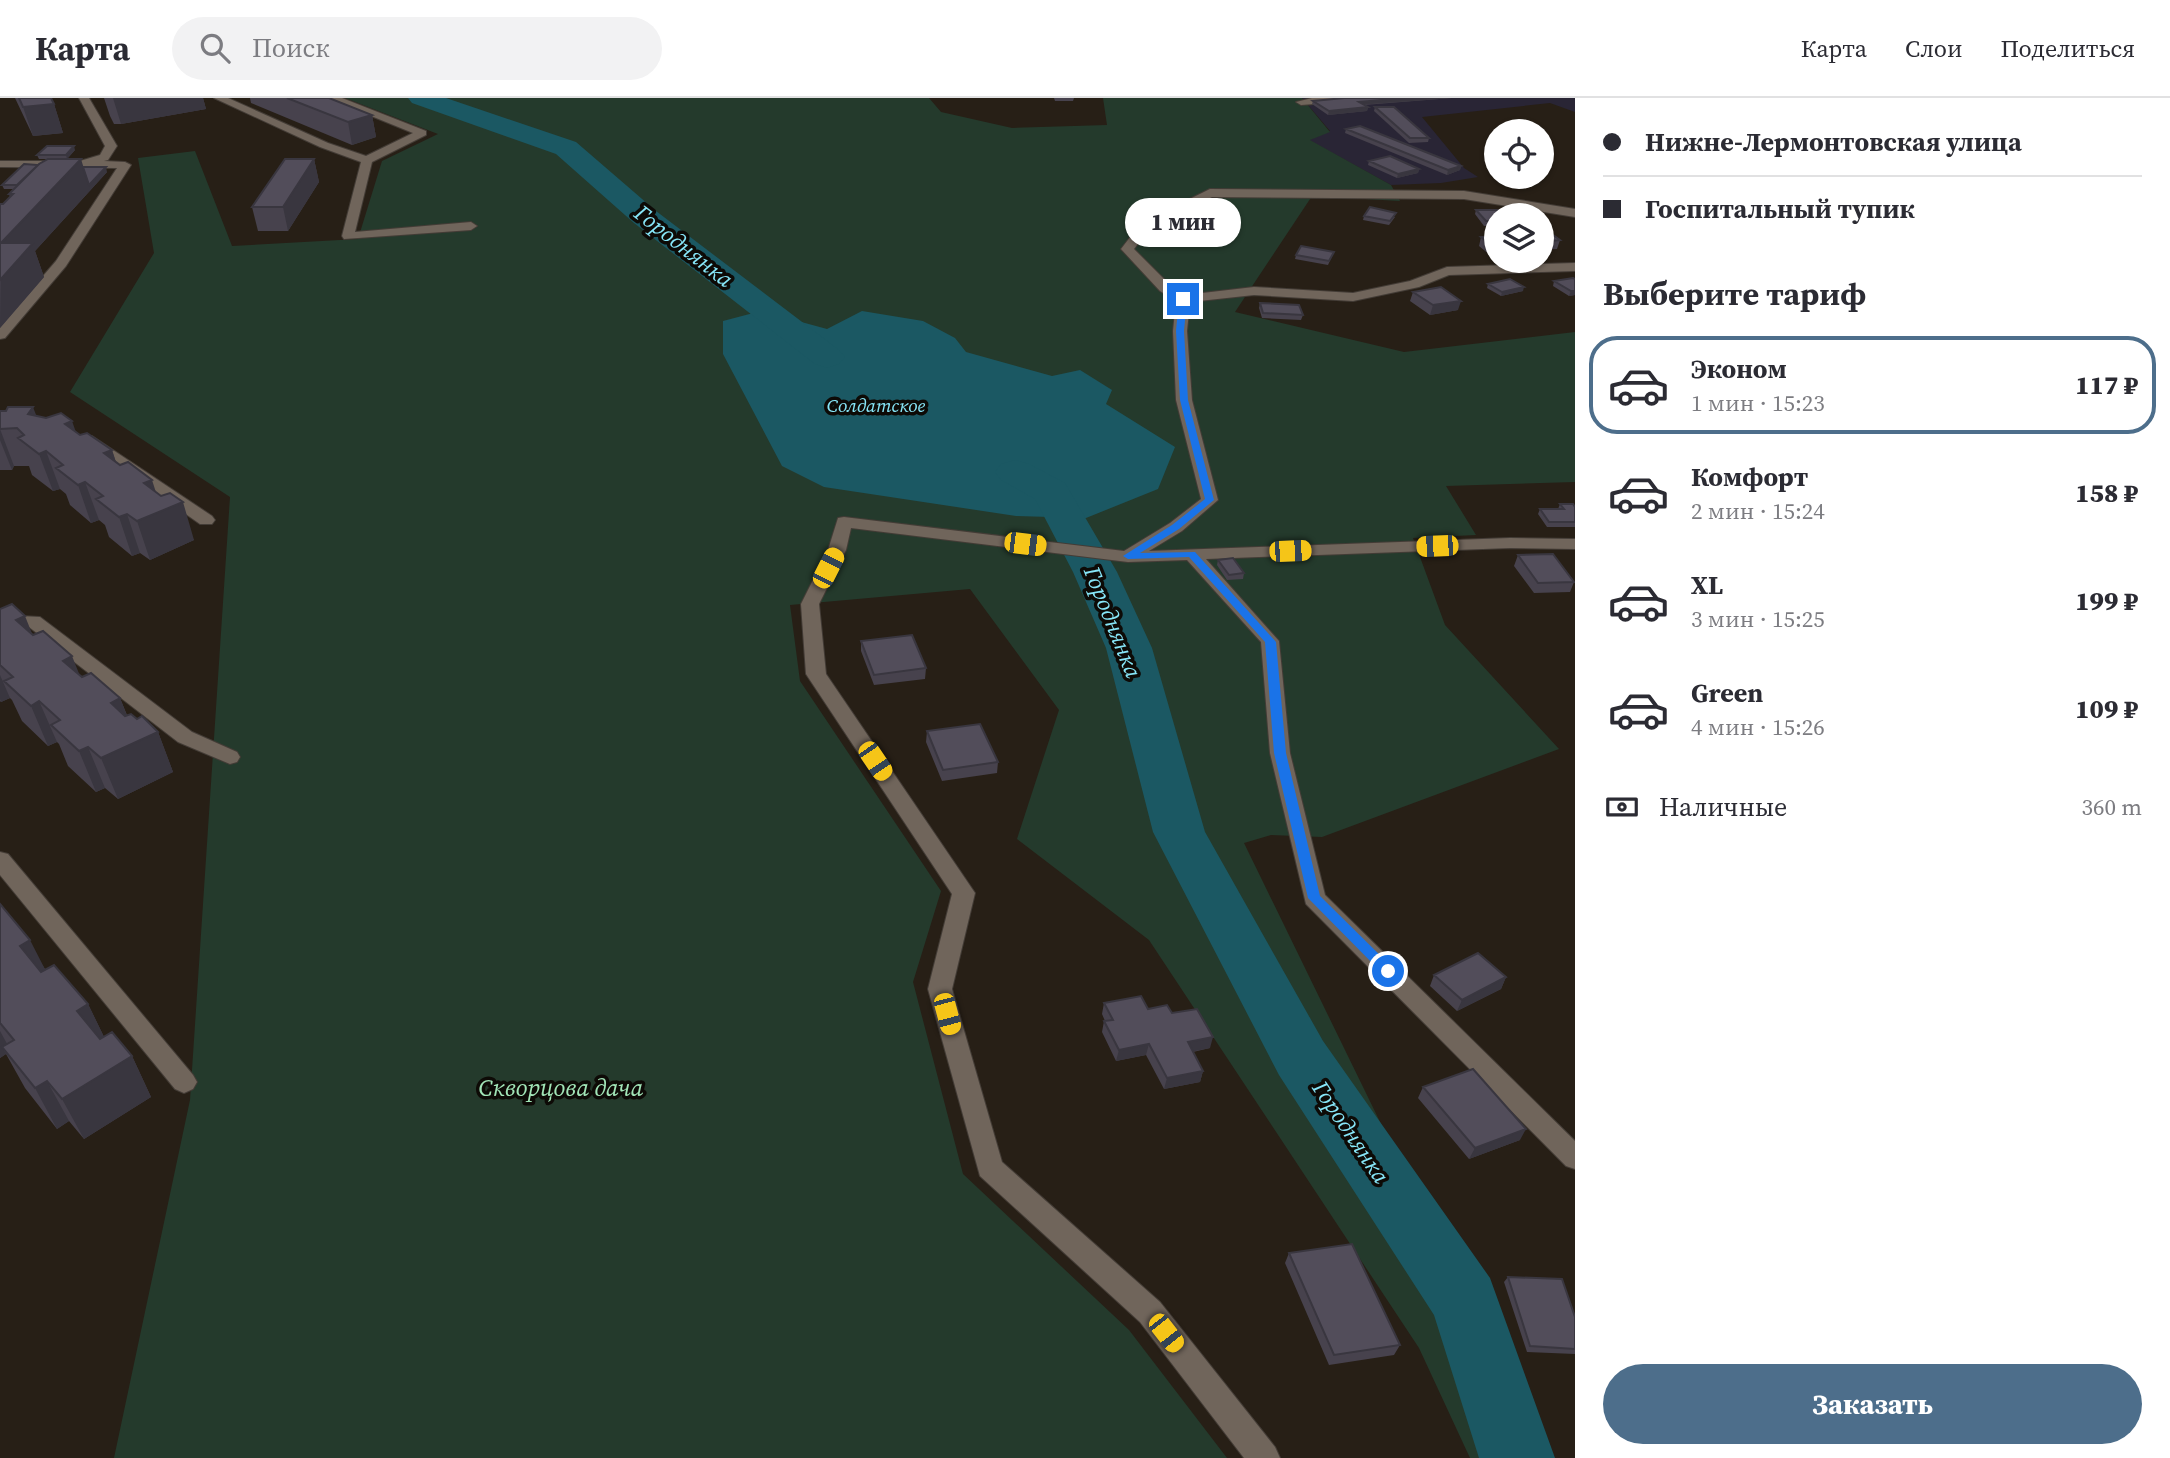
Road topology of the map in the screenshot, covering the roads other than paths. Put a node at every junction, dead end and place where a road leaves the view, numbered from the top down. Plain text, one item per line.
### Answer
1 (84, 98) edge
2 (219, 98) edge
3 (255, 98) edge
4 (332, 98) edge
5 (1353, 98) edge
6 (1301, 102) dead end
7 (232, 104) junction
8 (367, 160) junction
9 (0, 164) edge
10 (72, 164) junction
11 (1575, 213) edge
12 (471, 226) dead end
13 (1575, 267) edge
14 (1183, 299) junction
15 (0, 335) edge
16 (78, 433) edge
17 (206, 520) dead end
18 (1575, 544) edge
19 (1191, 554) junction
20 (1128, 556) junction
21 (0, 621) edge
22 (230, 757) dead end
23 (0, 860) edge
24 (184, 1083) dead end
25 (1575, 1158) edge
26 (1264, 1458) edge

1 - 10 street
2 - 7 street
3 - 7 street
4 - 8 street
5 - 6 street
7 - 8 street
8 - 12 street
9 - 10 street
10 - 15 street
11 - 14 street
13 - 14 street
14 - 20 street
16 - 17 street
18 - 19 street
19 - 20 street
19 - 25 street
20 - 26 street
21 - 22 street
23 - 24 street

